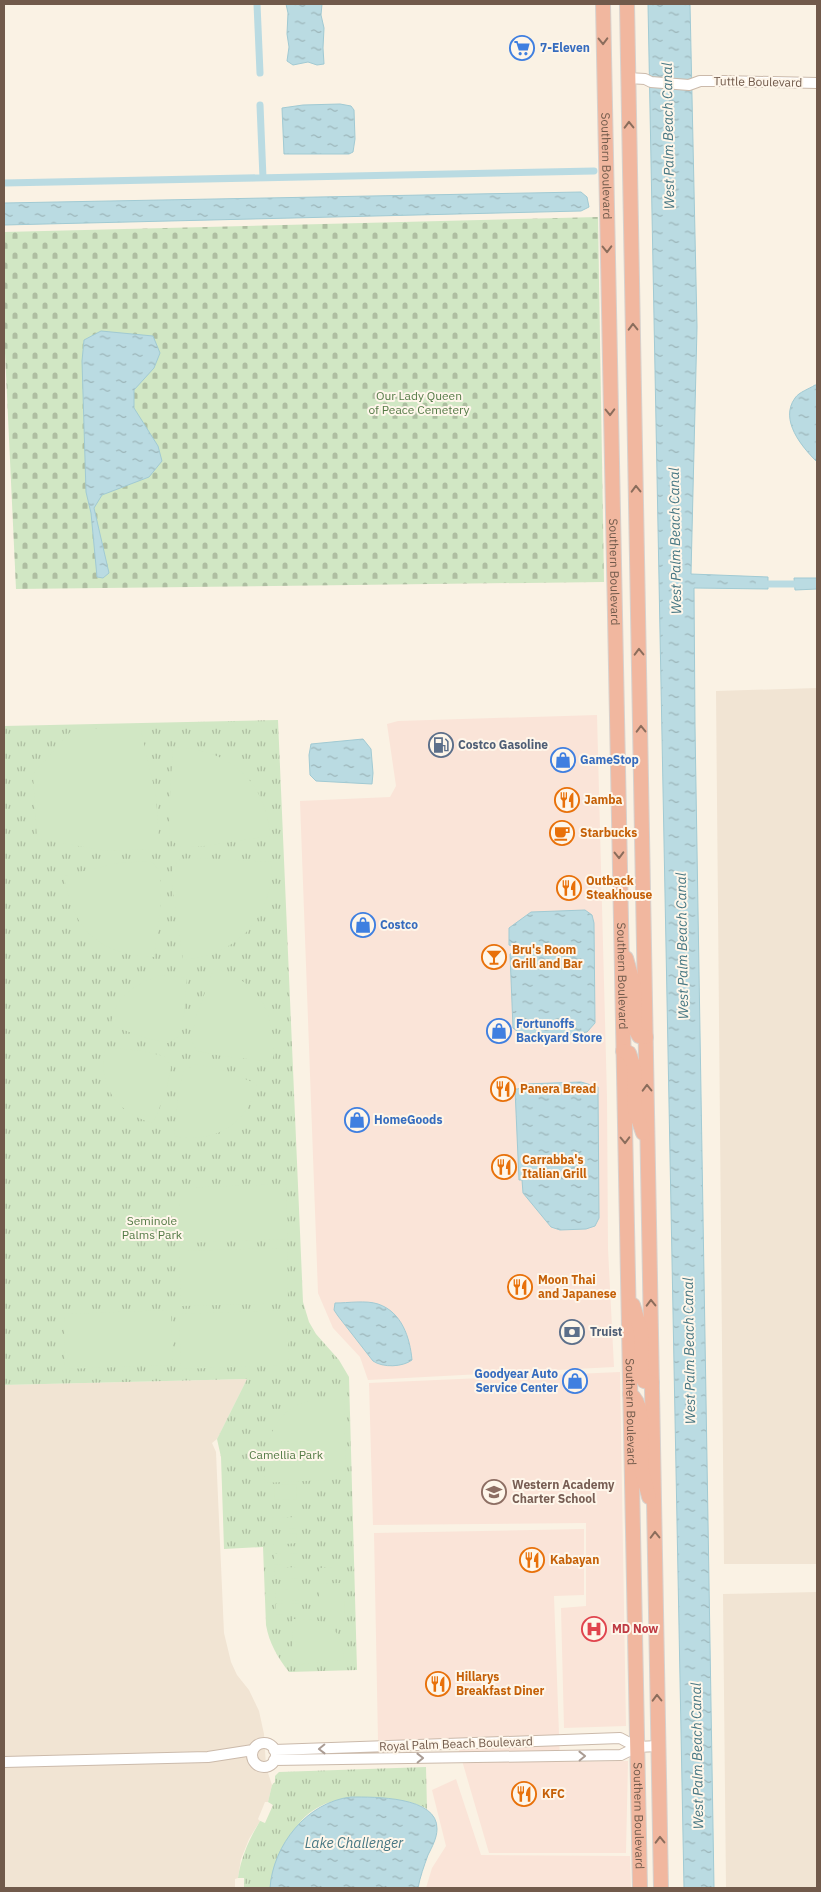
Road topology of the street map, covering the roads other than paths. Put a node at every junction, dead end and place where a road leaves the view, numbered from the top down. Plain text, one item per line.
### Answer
1 (603, 4) edge
2 (627, 4) edge
3 (628, 78) junction
4 (817, 84) edge
5 (621, 940) junction
6 (646, 1038) junction
7 (623, 1051) junction
8 (648, 1151) junction
9 (628, 1285) junction
10 (652, 1383) junction
11 (630, 1394) junction
12 (654, 1515) junction
13 (658, 1746) junction
14 (637, 1747) junction
15 (253, 1755) junction
16 (274, 1755) junction
17 (4, 1762) edge
18 (640, 1888) edge
19 (661, 1888) edge

1 -> 5 highway, Southern Boulevard
2 - 3 highway, Southern Boulevard
3 - 4 street, Tuttle Boulevard
6 -> 3 highway, Southern Boulevard
5 - 6 highway
5 - 7 highway, Southern Boulevard
8 -> 6 highway, Southern Boulevard
7 - 8 highway
7 -> 9 highway, Southern Boulevard
10 -> 8 highway, Southern Boulevard
9 - 10 highway
9 - 11 highway, Southern Boulevard
10 - 12 highway, Southern Boulevard
11 - 12 highway
11 - 14 highway, Southern Boulevard
13 -> 12 highway, Southern Boulevard
13 - 14 street, Royal Palm Beach Boulevard
19 -> 13 highway, Southern Boulevard
16 -> 14 street, Royal Palm Beach Boulevard
14 -> 16 street, Royal Palm Beach Boulevard
14 - 18 highway, Southern Boulevard
15 - 16 street
15 - 16 street
15 - 17 street

